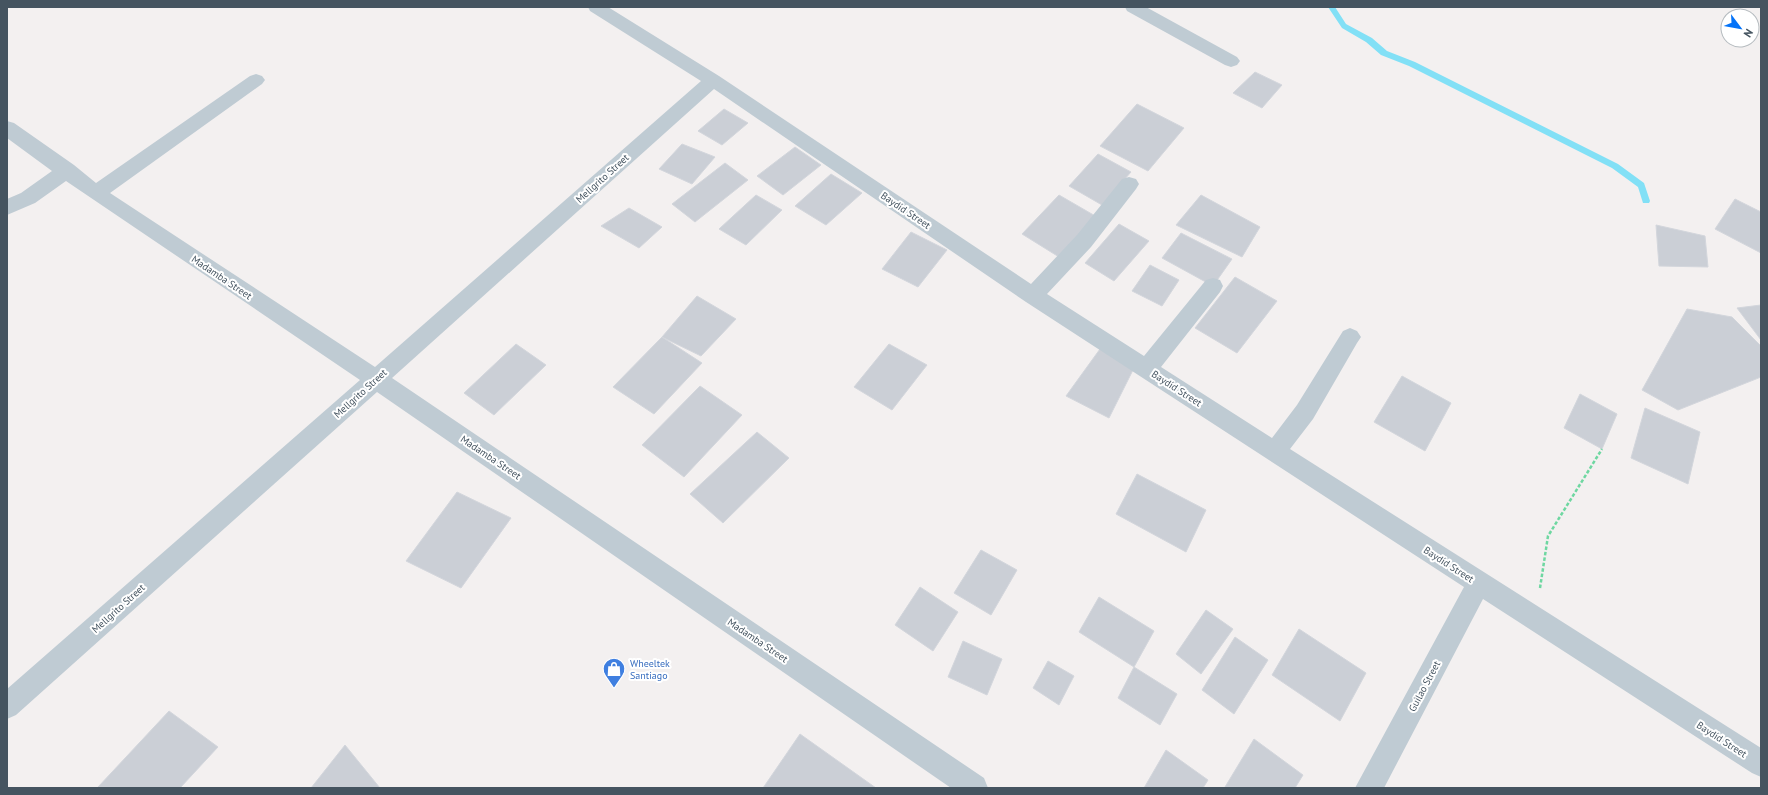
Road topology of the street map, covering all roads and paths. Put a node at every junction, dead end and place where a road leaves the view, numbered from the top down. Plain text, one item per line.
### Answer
1 (596, 7) edge
2 (1132, 7) edge
3 (1231, 61) dead end
4 (256, 80) dead end
5 (713, 80) junction
6 (7, 128) edge
7 (67, 170) junction
8 (1129, 184) dead end
9 (96, 193) junction
10 (7, 208) edge
11 (1213, 286) dead end
12 (1033, 296) junction
13 (1350, 337) dead end
14 (1146, 369) junction
15 (376, 379) junction
16 (1602, 449) dead end
17 (1275, 452) junction
18 (1479, 583) junction
19 (1534, 618) junction
20 (7, 706) edge
21 (1761, 764) edge
22 (974, 788) edge
23 (1369, 788) edge

1 - 5 street, Baydid Street
2 - 3 street
4 - 9 street
5 - 12 street, Baydid Street
5 - 15 street, Mellgrito Street
6 - 7 street, Madamba Street
7 - 9 street, Madamba Street
7 - 10 street
8 - 12 street
9 - 15 street, Madamba Street
11 - 14 street
12 - 14 street, Baydid Street
13 - 17 street
14 - 17 street, Baydid Street
15 - 20 street, Mellgrito Street
15 - 22 street, Madamba Street
16 - 19 path
17 - 18 street, Baydid Street
18 - 19 street, Baydid Street
18 - 23 street, Guilao Street
19 - 21 street, Baydid Street

